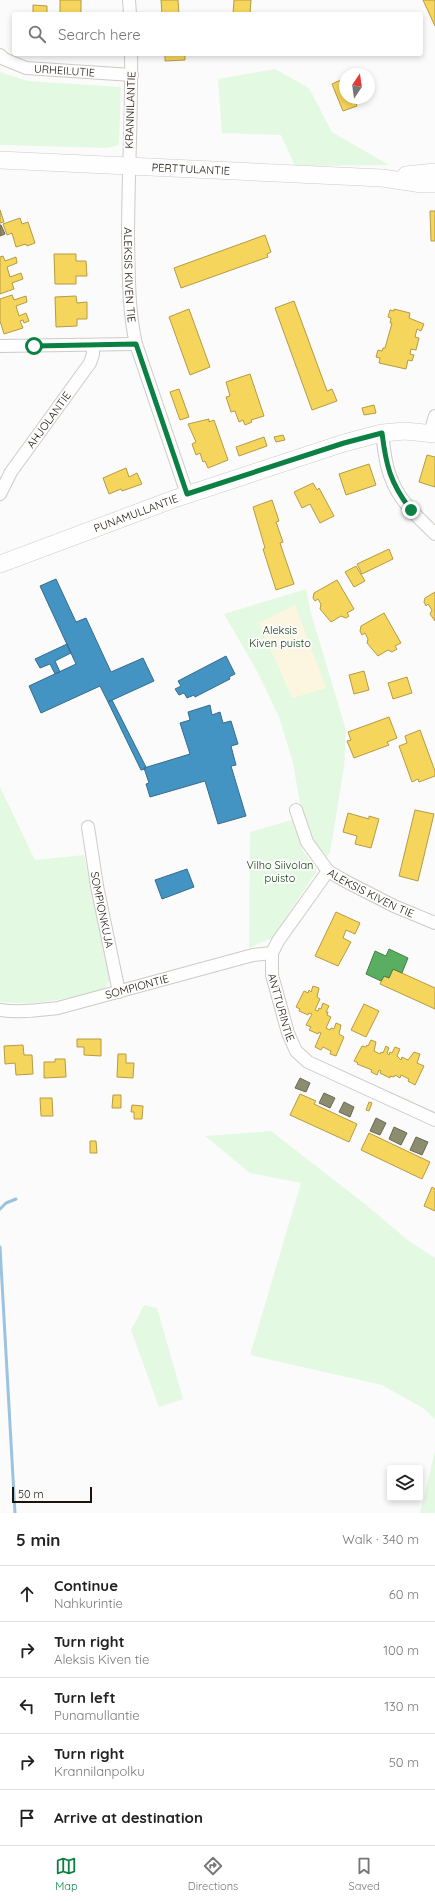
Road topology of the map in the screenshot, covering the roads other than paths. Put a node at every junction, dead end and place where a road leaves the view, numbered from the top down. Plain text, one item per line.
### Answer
1 (129, 0) edge
2 (130, 12) edge
3 (0, 55) edge
4 (131, 56) edge
5 (132, 75) junction
6 (0, 160) edge
7 (129, 166) junction
8 (435, 172) edge
9 (382, 178) junction
10 (435, 184) edge
11 (136, 344) junction
12 (93, 345) junction
13 (0, 346) edge
14 (435, 416) edge
15 (382, 433) junction
16 (432, 433) edge
17 (0, 494) edge
18 (187, 494) junction
19 (435, 534) edge
20 (0, 564) edge
21 (296, 810) dead end
22 (88, 827) dead end
23 (328, 870) junction
24 (435, 923) edge
25 (272, 953) junction
26 (119, 992) junction
27 (0, 1010) edge
28 (435, 1120) edge

1 - 2 street
3 - 5 street, URHEILUTIE
4 - 5 street, KRANNILANTIE
5 - 7 street, KRANNILANTIE
6 - 7 street, PERTTULANTIE
7 - 9 street, PERTTULANTIE
7 - 11 street, ALEKSIS KIVEN TIE
8 - 9 street, PERTTULANTIE
9 - 10 street, PERTTULANTIE
11 - 12 street
11 - 18 street, ALEKSIS KIVEN TIE
12 - 13 street
12 - 17 street, AHJOLANTIE
14 - 16 street
15 - 16 street, PUNAMULLANTIE
15 - 18 street, PUNAMULLANTIE
15 - 19 street
18 - 20 street, PUNAMULLANTIE
21 - 23 street, ALEKSIS KIVEN TIE
22 - 26 street, SOMPIONKUJA
23 - 24 street, ALEKSIS KIVEN TIE
23 - 25 street, ANTTURINTIE
25 - 26 street, SOMPIONTIE
25 - 28 street, ANTTURINTIE
26 - 27 street, SOMPIONTIE

